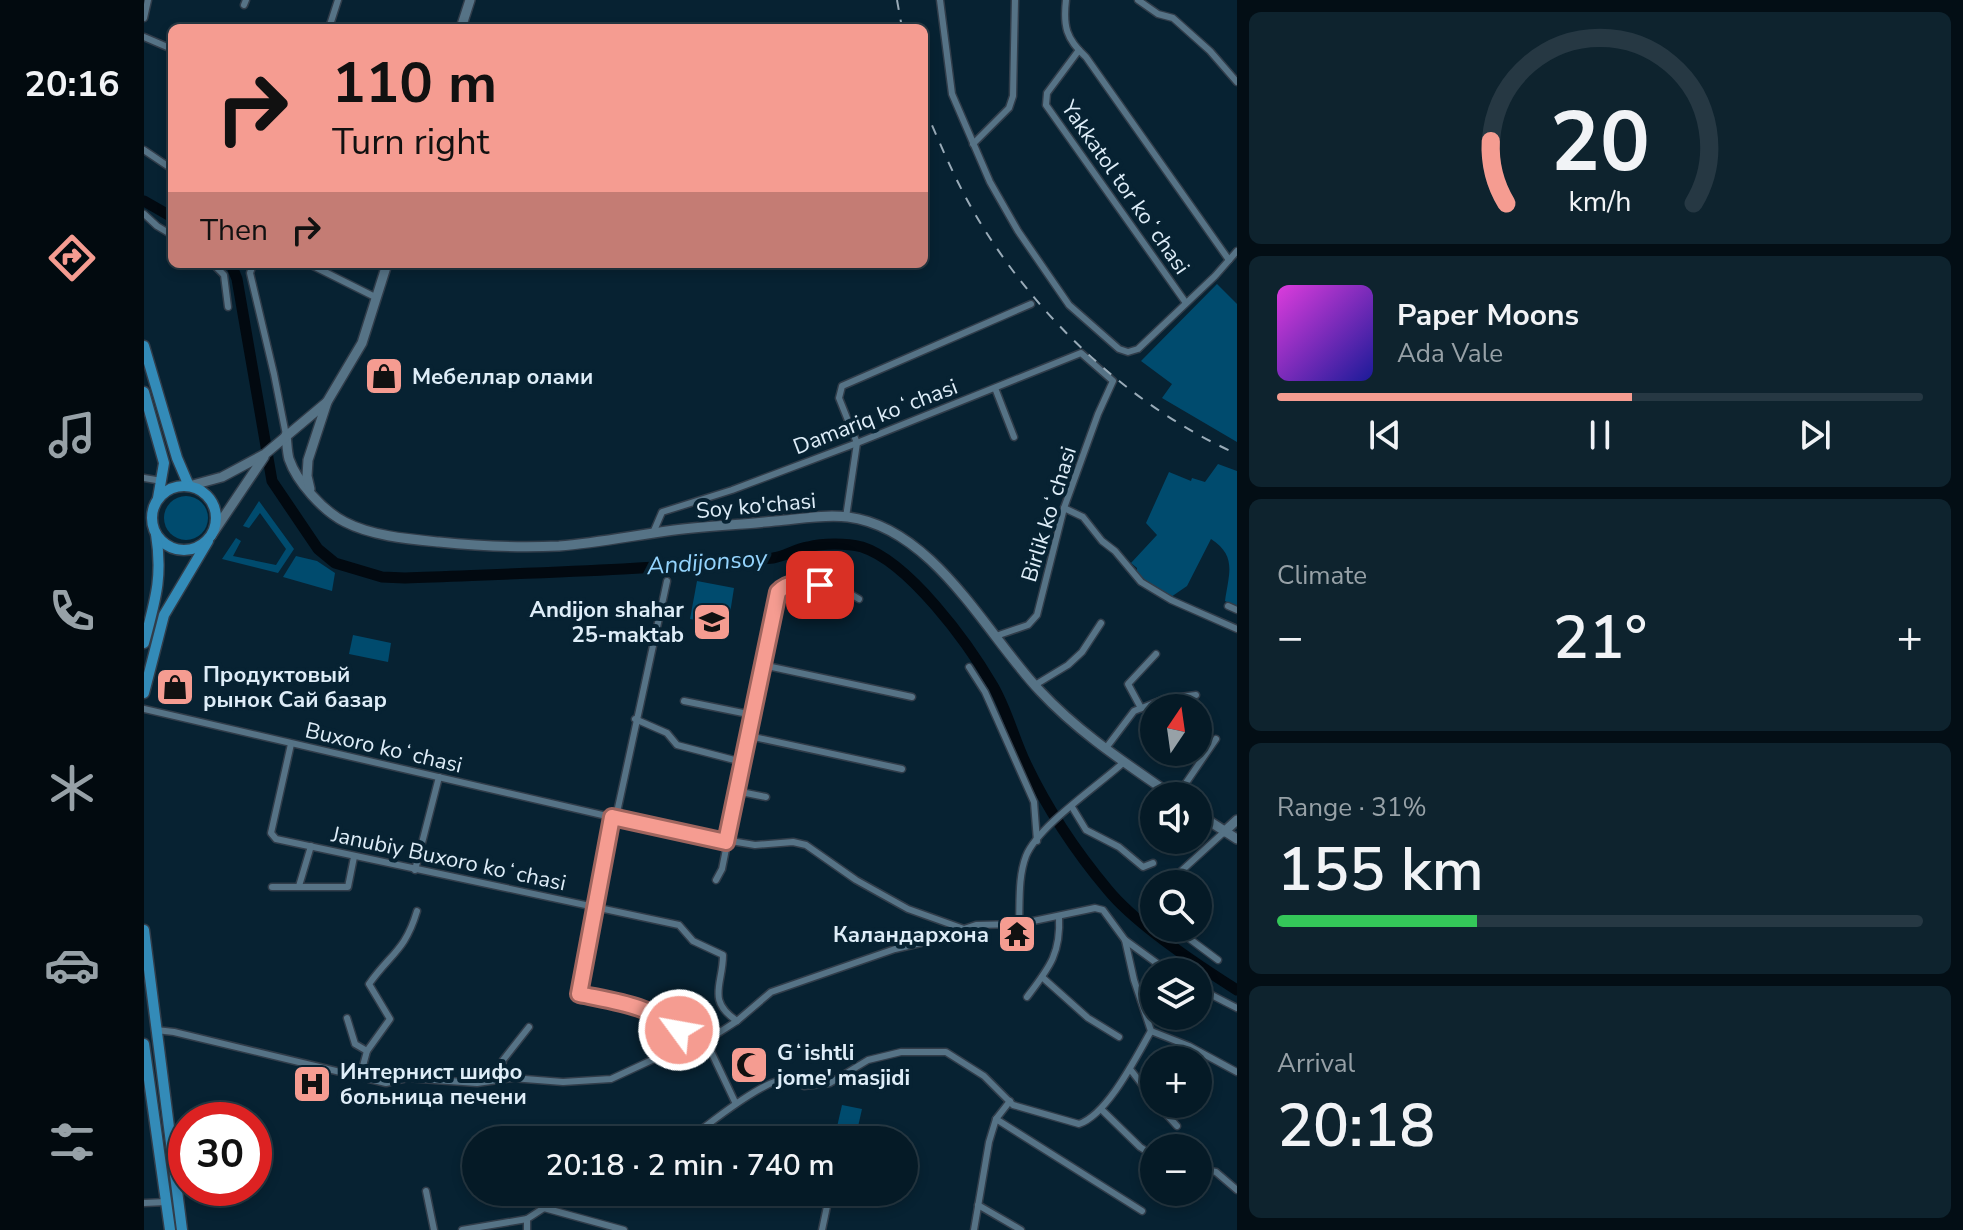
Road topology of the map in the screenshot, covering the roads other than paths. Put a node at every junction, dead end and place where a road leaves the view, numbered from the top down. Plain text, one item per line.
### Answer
1 (148, 0) edge
2 (338, 0) edge
3 (470, 0) edge
4 (940, 0) edge
5 (1015, 0) edge
6 (1066, 0) edge
7 (1138, 0) edge
8 (144, 18) edge
9 (330, 24) edge
10 (462, 24) edge
11 (144, 37) edge
12 (168, 47) edge
13 (1079, 50) junction
14 (1237, 82) edge
15 (973, 144) junction
16 (144, 150) edge
17 (168, 166) edge
18 (144, 214) edge
19 (168, 232) edge
20 (1237, 251) edge
21 (1229, 260) junction
22 (217, 268) edge
23 (252, 268) edge
24 (317, 268) edge
25 (386, 268) edge
26 (377, 298) junction
27 (1186, 303) junction
28 (1031, 304) dead end
29 (228, 307) dead end
30 (144, 346) edge
31 (1113, 381) joint
32 (995, 388) junction
33 (144, 392) edge
34 (327, 402) junction
35 (286, 435) junction
36 (1014, 437) dead end
37 (857, 443) junction
38 (265, 454) junction
39 (144, 478) edge
40 (162, 481) junction
41 (189, 486) junction
42 (311, 493) junction
43 (158, 500) junction
44 (1064, 508) junction
45 (846, 517) junction
46 (156, 532) junction
47 (653, 533) junction
48 (211, 536) junction
49 (667, 581) dead end
50 (859, 599) dead end
51 (1228, 606) dead end
52 (1237, 610) edge
53 (1101, 623) dead end
54 (1237, 629) edge
55 (996, 636) junction
56 (144, 643) edge
57 (1156, 654) dead end
58 (762, 665) junction
59 (969, 667) dead end
60 (1035, 685) junction
61 (144, 693) edge
62 (912, 697) dead end
63 (684, 701) dead end
64 (1140, 706) edge
65 (144, 709) edge
66 (1140, 709) edge
67 (753, 715) junction
68 (635, 719) junction
69 (749, 736) junction
70 (1216, 739) dead end
71 (291, 744) junction
72 (1106, 748) junction
73 (742, 762) junction
74 (1124, 762) junction
75 (902, 769) dead end
76 (439, 777) junction
77 (1154, 782) edge
78 (1185, 782) edge
79 (736, 791) junction
80 (766, 797) dead end
81 (1070, 809) junction
82 (614, 817) junction
83 (1237, 820) edge
84 (1212, 824) edge
85 (1224, 832) junction
86 (1237, 839) edge
87 (1037, 841) junction
88 (726, 842) junction
89 (311, 846) junction
90 (354, 857) junction
91 (1153, 863) dead end
92 (415, 870) junction
93 (1182, 870) edge
94 (716, 880) dead end
95 (299, 886) junction
96 (272, 887) dead end
97 (595, 908) junction
98 (417, 911) dead end
99 (1059, 916) junction
100 (1019, 924) junction
101 (964, 929) junction
102 (144, 930) edge
103 (1125, 940) junction
104 (1194, 942) edge
105 (1150, 958) edge
106 (1218, 960) dead end
107 (1042, 977) junction
108 (1212, 995) edge
109 (1027, 997) dead end
110 (1237, 1008) edge
111 (347, 1018) dead end
112 (737, 1021) junction
113 (529, 1027) dead end
114 (150, 1031) edge
115 (1151, 1031) junction
116 (1119, 1037) dead end
117 (693, 1041) junction
118 (706, 1041) junction
119 (144, 1044) edge
120 (367, 1051) junction
121 (1130, 1069) junction
122 (1237, 1072) edge
123 (360, 1077) junction
124 (501, 1079) junction
125 (1140, 1082) edge
126 (1010, 1101) junction
127 (735, 1102) junction
128 (1101, 1109) junction
129 (1170, 1118) edge
130 (996, 1119) junction
131 (705, 1126) edge
132 (1177, 1126) dead end
133 (1140, 1147) edge
134 (1212, 1171) edge
135 (1237, 1190) edge
136 (426, 1191) dead end
137 (166, 1202) junction
138 (144, 1203) edge
139 (978, 1205) junction
140 (827, 1206) edge
141 (544, 1208) joint
142 (1142, 1211) dead end
143 (996, 1215) junction
144 (527, 1219) junction
145 (976, 1219) junction
146 (170, 1230) edge
147 (182, 1230) edge
148 (434, 1230) edge
149 (462, 1230) edge
150 (527, 1230) edge
151 (624, 1230) edge
152 (822, 1230) edge
153 (974, 1230) edge
154 (1021, 1230) edge

1 - 8 street
2 - 9 street
3 - 10 main road
4 - 15 street
5 - 15 street
6 - 13 street
7 - 14 street
11 - 12 street
13 - 21 street
13 - 27 street, Yakkatol tor koʻchasi
15 - 27 street
16 - 17 street
18 - 19 street
20 - 21 street
21 - 27 street
22 - 29 street
23 - 35 street
24 - 26 street
25 - 26 main road
26 - 34 main road
28 - 37 street
30 - 41 main road
31 - 32 street, Damariq koʻchasi
31 - 44 street, Birlik koʻchasi
32 - 36 street
32 - 37 street, Damariq koʻchasi
33 - 40 main road
34 - 35 main road
34 - 42 main road
35 - 38 main road
35 - 42 main road, Soy ko'chasi
37 - 45 street
37 - 47 street, Damariq koʻchasi
38 - 41 main road
38 - 48 main road
39 - 40 street
40 - 43 main road
41 - 43 main road
41 - 48 main road
42 - 47 main road, Soy ko'chasi
43 - 46 main road
44 - 54 street
44 - 55 street, Birlik koʻchasi
45 - 47 main road, Soy ko'chasi
45 - 55 main road, Soy ko'chasi
46 - 48 main road
46 - 56 main road
48 - 61 main road
49 - 68 street
50 - 58 street
51 - 52 street
53 - 60 street
55 - 60 main road, Soy ko'chasi
57 - 64 street
58 - 62 street
58 - 67 street
59 - 87 street
60 - 72 main road, Soy ko'chasi
63 - 67 street
65 - 71 street, Buxoro koʻchasi
66 - 72 street
67 - 69 street
68 - 73 street
68 - 82 street
69 - 73 street
69 - 75 street
70 - 78 street
71 - 76 street, Buxoro koʻchasi
71 - 89 street, Janubiy Buxoro koʻchasi
72 - 74 main road, Soy ko'chasi
73 - 79 street
74 - 77 main road, Soy ko'chasi
74 - 81 street
76 - 82 street, Buxoro koʻchasi
76 - 92 street
79 - 80 street
79 - 88 street
81 - 87 street
81 - 91 street
82 - 88 street, Buxoro koʻchasi
82 - 97 street
83 - 85 main road
84 - 85 main road
85 - 86 main road
85 - 93 street
87 - 100 street
88 - 94 street
88 - 101 street, Buxoro koʻchasi
89 - 90 street, Janubiy Buxoro koʻchasi
89 - 95 street
90 - 92 street, Janubiy Buxoro koʻchasi
90 - 95 street
92 - 97 street, Janubiy Buxoro koʻchasi
95 - 96 street
97 - 112 street, Janubiy Buxoro koʻchasi
97 - 117 street
98 - 120 street
99 - 100 street
99 - 103 street
99 - 107 street
100 - 101 street
101 - 112 street
102 - 114 main road
103 - 105 street
103 - 115 street
104 - 106 street
107 - 109 street
107 - 116 street
108 - 110 street
111 - 120 street
112 - 118 street
113 - 124 street
114 - 123 street
114 - 147 main road
115 - 121 street
115 - 122 street
117 - 118 street
117 - 124 street
118 - 127 street
119 - 137 main road
120 - 123 street
121 - 125 street
121 - 128 street
123 - 124 street
126 - 127 street
126 - 128 street
126 - 130 street
127 - 131 street
128 - 133 street
129 - 132 street
130 - 139 street
130 - 142 street
134 - 135 street
136 - 148 street
137 - 138 street
137 - 146 main road
139 - 143 street
139 - 145 street
140 - 152 street
141 - 144 street
141 - 151 street
143 - 145 street
143 - 154 street
144 - 149 street
144 - 150 street
145 - 153 street

